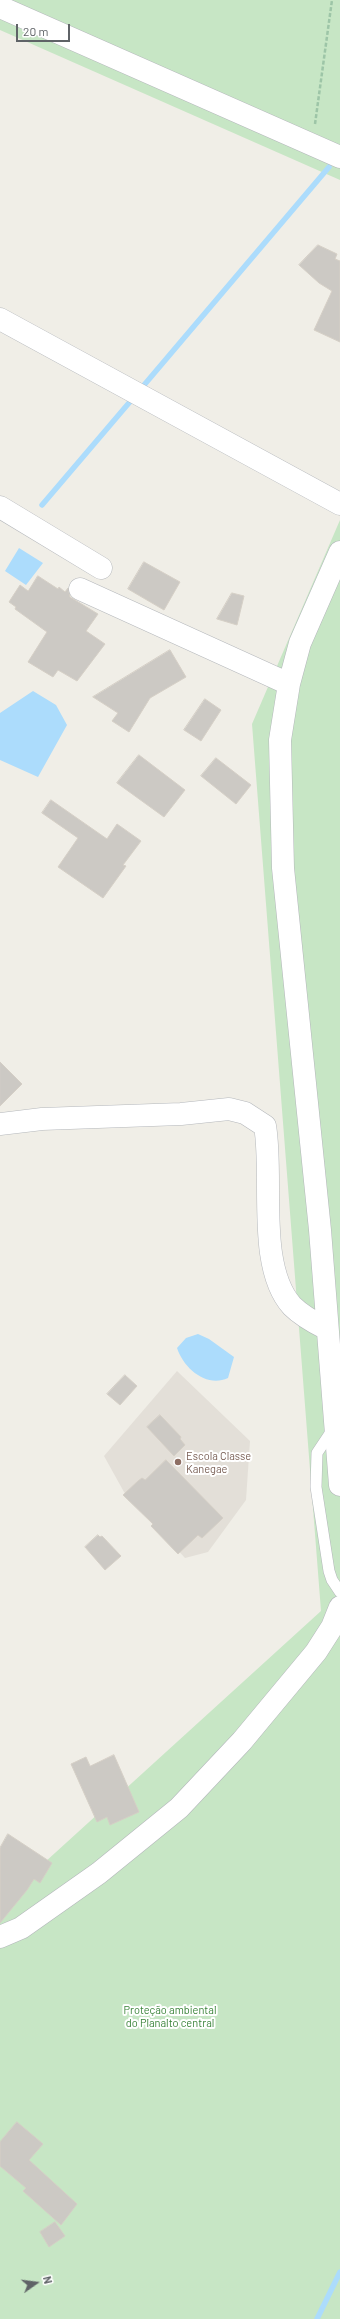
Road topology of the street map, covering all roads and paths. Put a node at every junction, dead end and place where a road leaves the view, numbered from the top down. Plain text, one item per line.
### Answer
1 (332, 0) edge
2 (0, 7) edge
3 (312, 144) junction
4 (340, 157) edge
5 (0, 319) edge
6 (340, 504) edge
7 (0, 507) edge
8 (340, 552) edge
9 (101, 568) dead end
10 (80, 589) dead end
11 (289, 684) junction
12 (0, 1124) edge
13 (327, 1329) junction
14 (335, 1425) junction
15 (340, 1485) edge
16 (340, 1592) edge
17 (340, 1607) edge
18 (0, 1937) edge

1 - 3 path
2 - 3 street
3 - 4 street
5 - 6 street
7 - 9 street
8 - 11 street
10 - 11 street
11 - 13 street
12 - 13 street
13 - 14 street
14 - 15 street
14 - 16 lane
17 - 18 street

